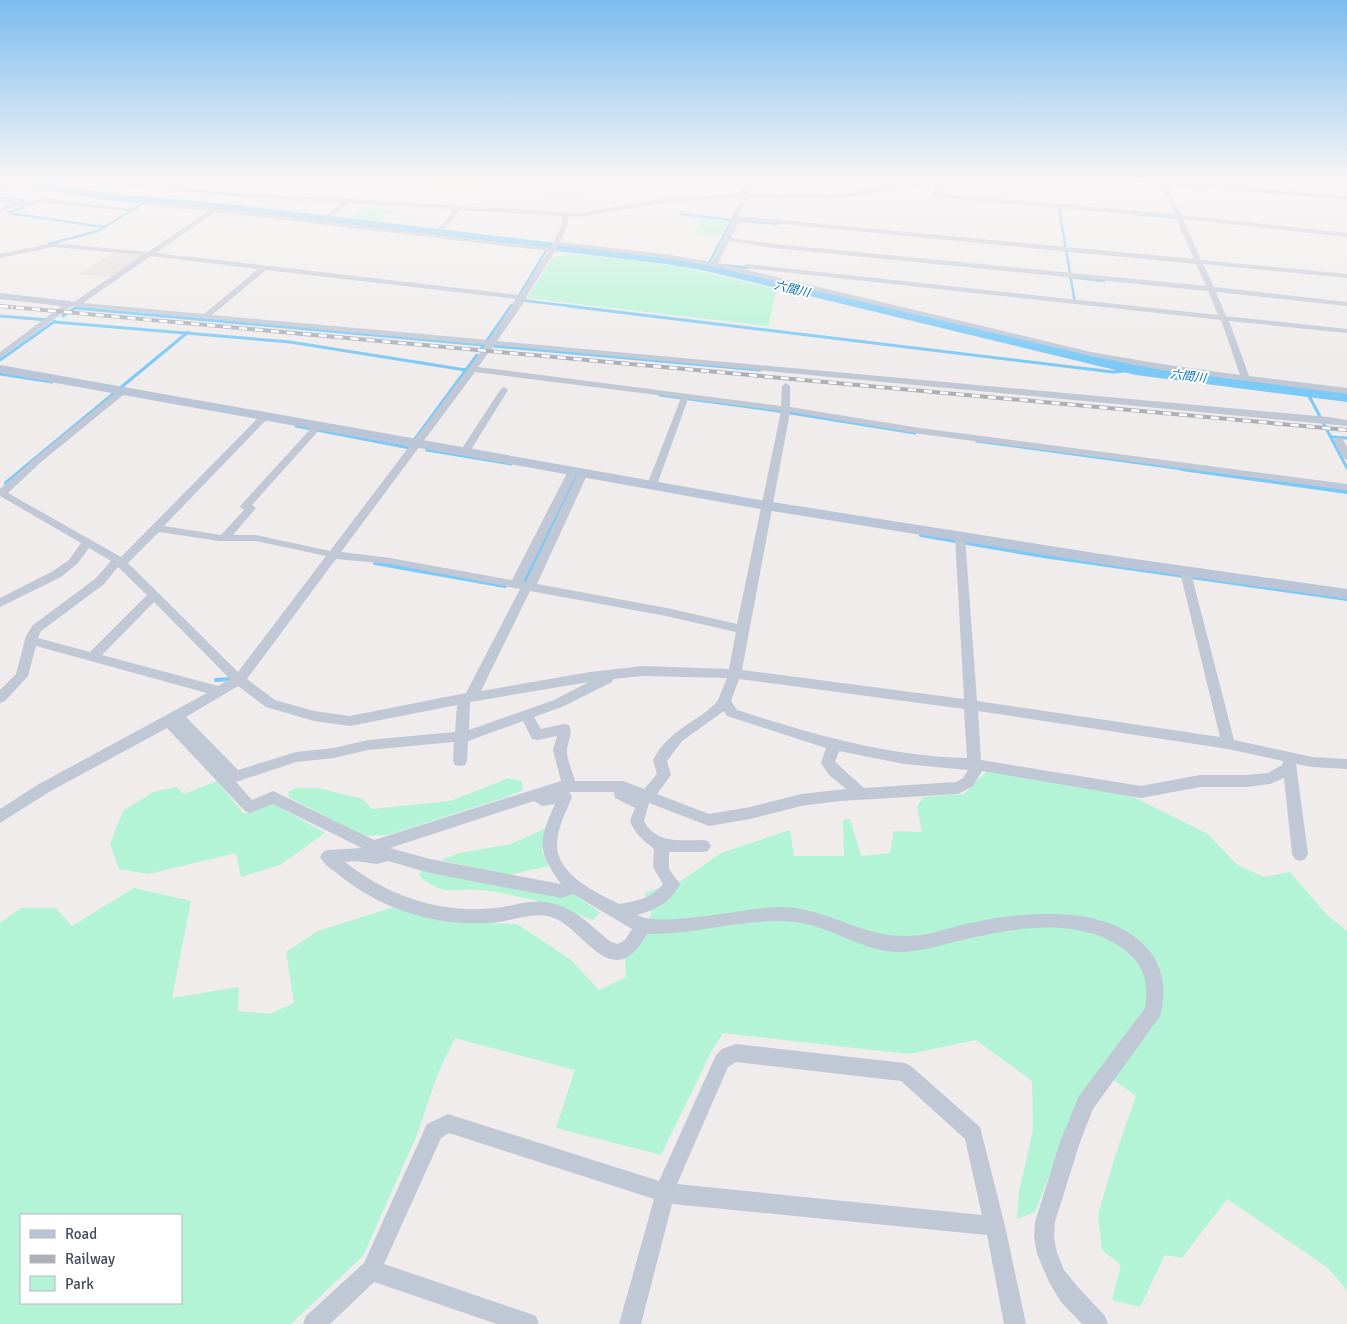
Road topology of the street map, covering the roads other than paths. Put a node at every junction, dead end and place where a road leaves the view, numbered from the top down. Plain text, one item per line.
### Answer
1 (167, 243) edge
2 (506, 243) edge
3 (555, 243) edge
4 (725, 243) edge
5 (754, 243) edge
6 (996, 243) edge
7 (1190, 243) edge
8 (552, 248) junction
9 (150, 254) junction
10 (0, 256) edge
11 (1199, 263) junction
12 (713, 264) junction
13 (264, 268) junction
14 (1347, 276) edge
15 (1210, 289) junction
16 (0, 296) edge
17 (520, 299) junction
18 (76, 304) junction
19 (1347, 304) edge
20 (206, 316) junction
21 (1224, 319) junction
22 (1347, 331) edge
23 (488, 344) junction
24 (0, 356) edge
25 (0, 369) edge
26 (472, 370) junction
27 (1245, 377) junction
28 (786, 386) dead end
29 (504, 390) dead end
30 (120, 391) junction
31 (1347, 391) edge
32 (684, 400) dead end
33 (784, 412) junction
34 (262, 418) junction
35 (1347, 423) edge
36 (316, 428) junction
37 (1339, 440) dead end
38 (416, 445) junction
39 (464, 453) junction
40 (1347, 457) edge
41 (577, 475) junction
42 (652, 485) junction
43 (1347, 487) edge
44 (1, 492) edge
45 (766, 508) junction
46 (156, 528) junction
47 (224, 538) junction
48 (960, 540) junction
49 (87, 542) junction
50 (335, 555) junction
51 (120, 561) junction
52 (1186, 576) junction
53 (524, 585) junction
54 (1347, 594) edge
55 (154, 595) junction
56 (0, 603) edge
57 (742, 629) junction
58 (31, 640) junction
59 (92, 657) junction
60 (621, 674) junction
61 (735, 674) junction
62 (240, 680) junction
63 (220, 691) junction
64 (468, 697) junction
65 (0, 698) edge
66 (724, 702) junction
67 (970, 705) junction
68 (526, 715) junction
69 (173, 719) junction
70 (460, 736) junction
71 (1228, 744) junction
72 (834, 745) junction
73 (460, 761) dead end
74 (1289, 762) junction
75 (974, 764) junction
76 (1347, 764) edge
77 (604, 786) junction
78 (570, 787) junction
79 (862, 794) junction
80 (537, 795) junction
81 (647, 796) junction
82 (0, 817) edge
83 (662, 846) junction
84 (702, 846) dead end
85 (372, 847) junction
86 (388, 854) junction
87 (1300, 854) dead end
88 (575, 886) junction
89 (616, 912) junction
90 (643, 926) junction
91 (666, 1193) junction
92 (995, 1226) junction
93 (371, 1270) junction
94 (314, 1324) edge
95 (528, 1324) edge
96 (630, 1324) edge
97 (1015, 1324) edge
98 (1097, 1324) edge

1 - 9 street
2 - 8 street
3 - 8 street
4 - 12 street
5 - 15 street
6 - 11 street
7 - 11 street
8 - 12 street
8 - 17 street
9 - 10 street
9 - 13 street
9 - 18 street
11 - 14 street
11 - 15 street
12 - 21 street
12 - 27 street
13 - 17 street
13 - 20 street
15 - 19 street
15 - 21 street
16 - 18 street
17 - 23 street
18 - 20 street
18 - 24 street
20 - 23 street
21 - 22 street
21 - 27 street
23 - 26 street
23 - 35 street
25 - 30 street
26 - 33 street
26 - 38 street
27 - 31 street
28 - 33 street
29 - 39 street
30 - 34 street
30 - 44 street
32 - 42 street
33 - 43 street
33 - 45 street
34 - 36 street
34 - 46 street
36 - 38 street
36 - 47 street
37 - 40 street
38 - 39 street
38 - 50 street
39 - 41 street
41 - 42 street
41 - 53 street
42 - 45 street
44 - 49 street
45 - 48 street
45 - 57 street
46 - 47 street
46 - 51 street
47 - 50 street
48 - 52 street
48 - 67 street
49 - 51 street
49 - 56 street
50 - 53 street
50 - 62 street
51 - 55 street
51 - 58 street
52 - 54 street
52 - 71 street
53 - 57 street
53 - 64 street
55 - 59 street
55 - 62 street
57 - 61 street
58 - 59 street
58 - 65 street
59 - 63 street
60 - 61 street
60 - 64 street
60 - 68 street
61 - 66 street
61 - 67 street
62 - 63 street
62 - 64 street
63 - 69 street
64 - 70 street
66 - 72 street
66 - 81 street
67 - 71 street
67 - 75 street
68 - 70 street
68 - 78 street
69 - 70 street
69 - 82 street
69 - 85 street
70 - 73 street
71 - 74 street
72 - 75 street
72 - 79 street
74 - 75 street
74 - 76 street
74 - 87 street
75 - 79 street
77 - 78 street
77 - 81 street
77 - 83 street
78 - 80 street
79 - 81 street
80 - 85 street
80 - 88 street
83 - 84 street
83 - 89 street
85 - 86 street
86 - 88 street
86 - 90 street
88 - 89 street
89 - 90 street
90 - 98 street
91 - 92 street
91 - 92 street
91 - 93 street
91 - 96 street
92 - 97 street
93 - 94 street
93 - 95 street

